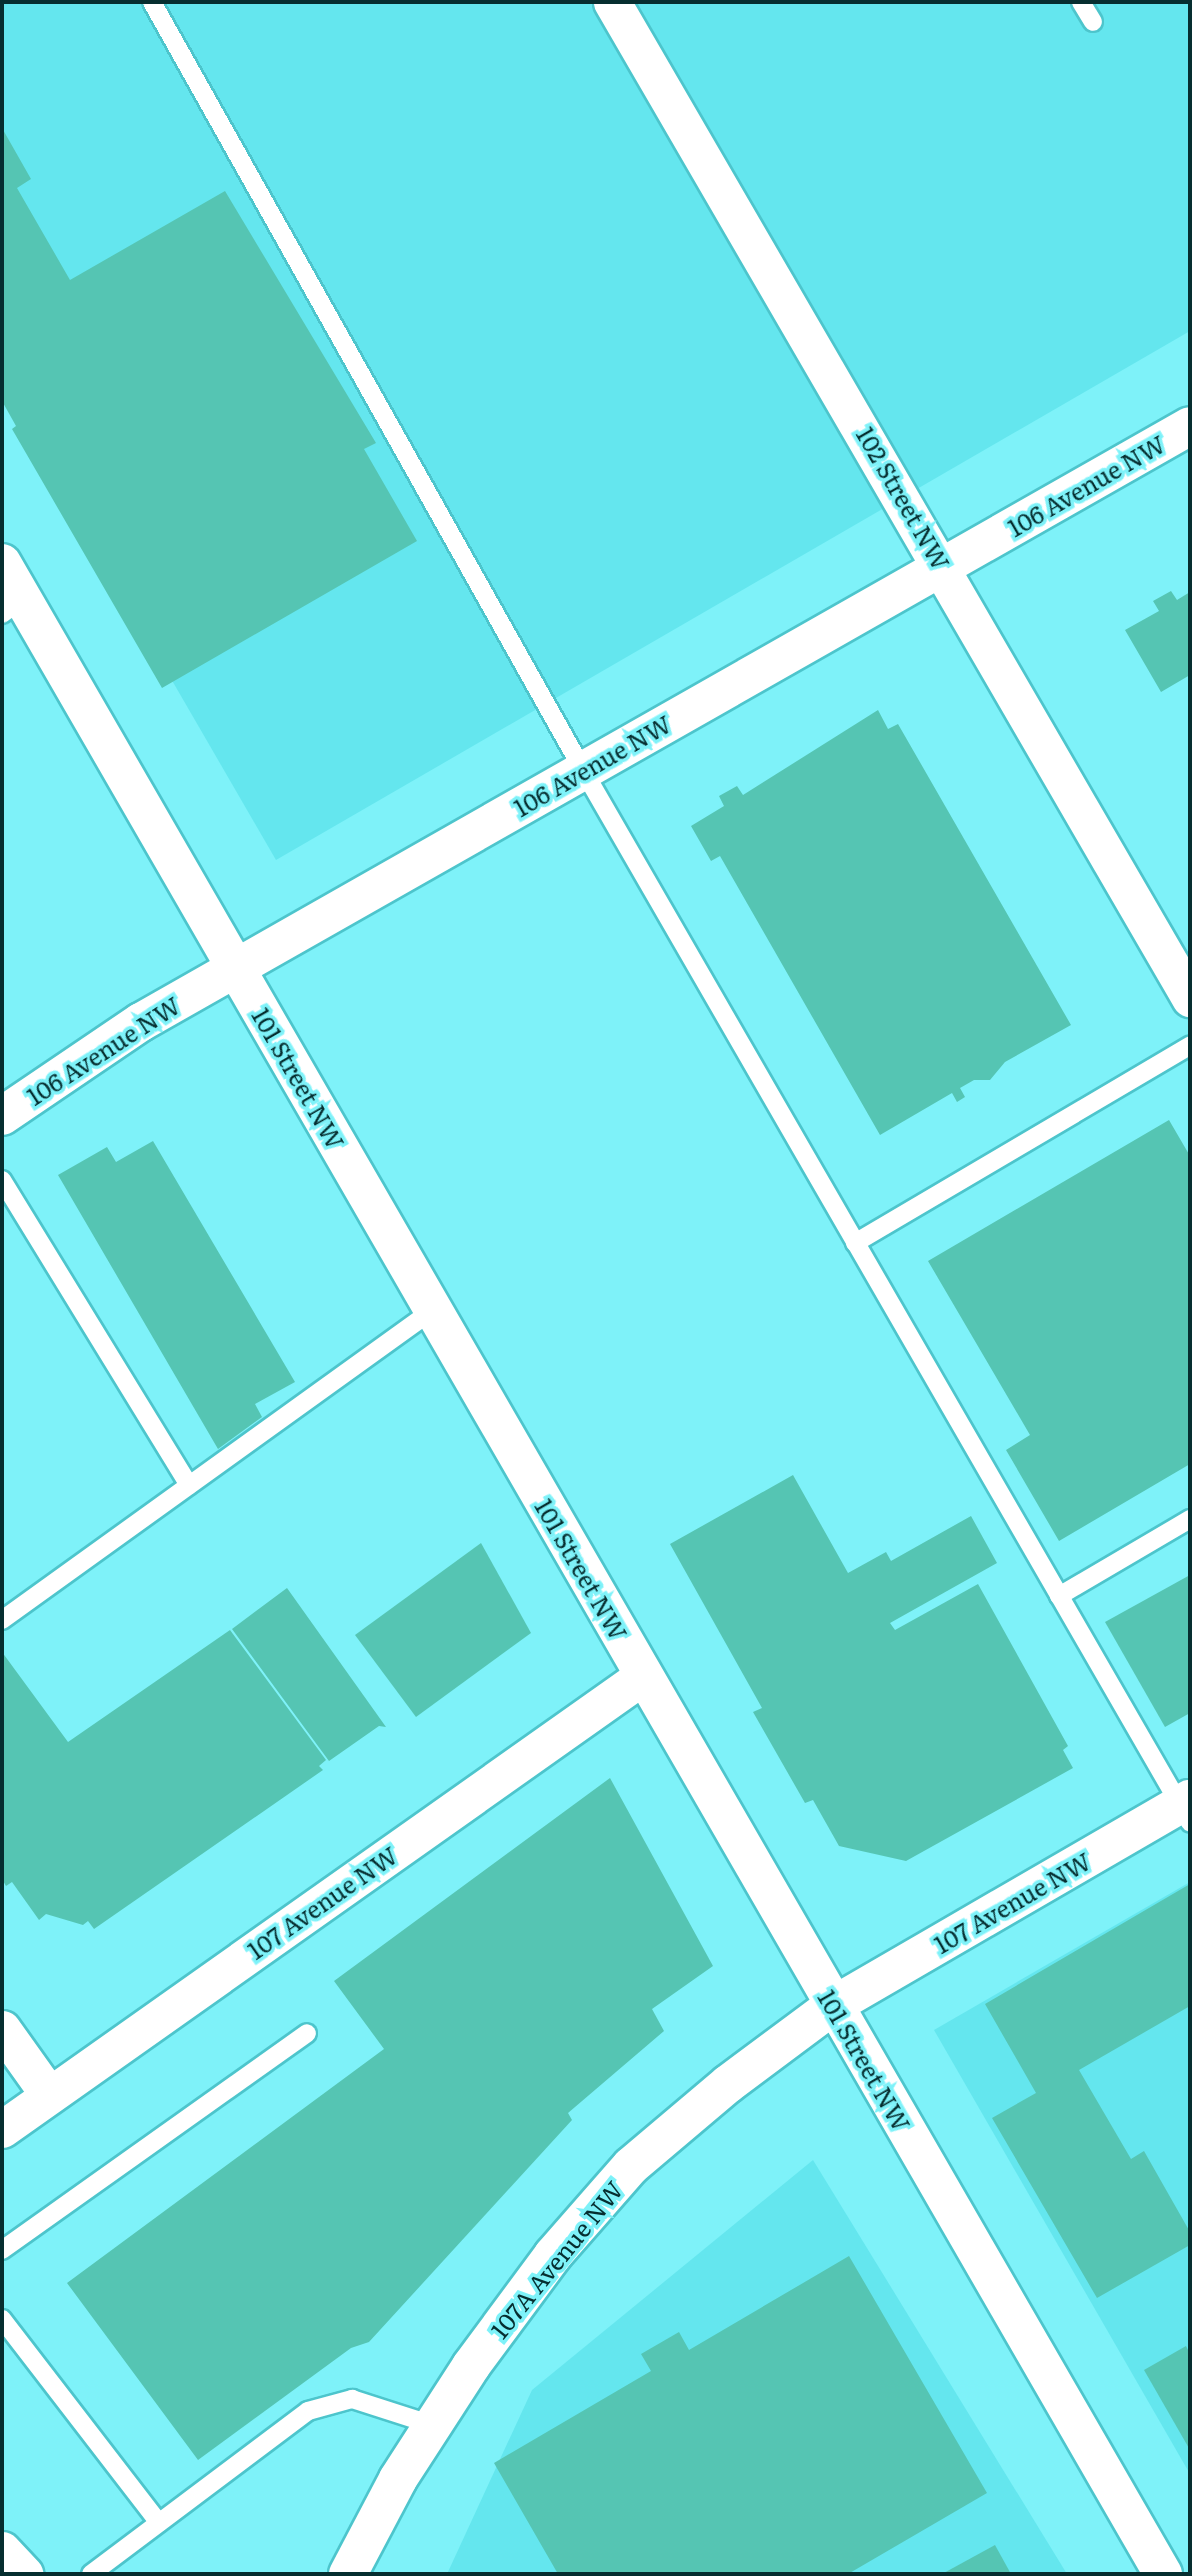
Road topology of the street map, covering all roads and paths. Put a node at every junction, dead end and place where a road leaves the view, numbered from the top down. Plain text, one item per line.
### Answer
1 (152, 2) edge
2 (612, 2) edge
3 (1081, 2) edge
4 (1093, 22) dead end
5 (1190, 426) edge
6 (2, 563) edge
7 (944, 566) junction
8 (12, 607) edge
9 (583, 770) junction
10 (236, 968) junction
11 (1190, 998) edge
12 (1190, 1046) edge
13 (2, 1116) edge
14 (2, 1180) edge
15 (855, 1242) junction
16 (433, 1310) junction
17 (189, 1485) junction
18 (1190, 1519) edge
19 (1059, 1596) junction
20 (2, 1620) edge
21 (643, 1676) junction
22 (1187, 1808) edge
23 (834, 2005) junction
24 (2, 2029) edge
25 (307, 2033) dead end
26 (49, 2095) junction
27 (2, 2129) edge
28 (2, 2250) edge
29 (2, 2319) edge
30 (433, 2425) junction
31 (159, 2523) junction
32 (2, 2550) edge
33 (23, 2574) edge
34 (91, 2574) edge
35 (348, 2574) edge
36 (1163, 2574) edge

1 - 9 lane
2 - 7 street, 102 Street NW
3 - 4 lane
5 - 7 main road, 106 Avenue NW
6 - 8 main road, 101 Street NW
7 - 9 main road, 106 Avenue NW
7 - 11 street, 102 Street NW
8 - 10 main road, 101 Street NW
9 - 10 main road, 106 Avenue NW
9 - 15 lane
10 - 13 main road, 106 Avenue NW
10 - 16 main road, 101 Street NW
12 - 15 lane
14 - 17 lane
15 - 19 lane
16 - 17 lane
16 - 21 main road, 101 Street NW
17 - 20 lane
18 - 19 lane
19 - 22 lane
21 - 23 main road, 101 Street NW
21 - 26 street, 107 Avenue NW
22 - 23 main road, 107 Avenue NW
23 - 30 main road, 107A Avenue NW
23 - 36 main road, 101 Street NW
24 - 26 street
25 - 28 lane
26 - 27 street, 107 Avenue NW
29 - 31 lane
30 - 31 lane
30 - 35 main road, 107A Avenue NW
31 - 34 lane
32 - 33 street

